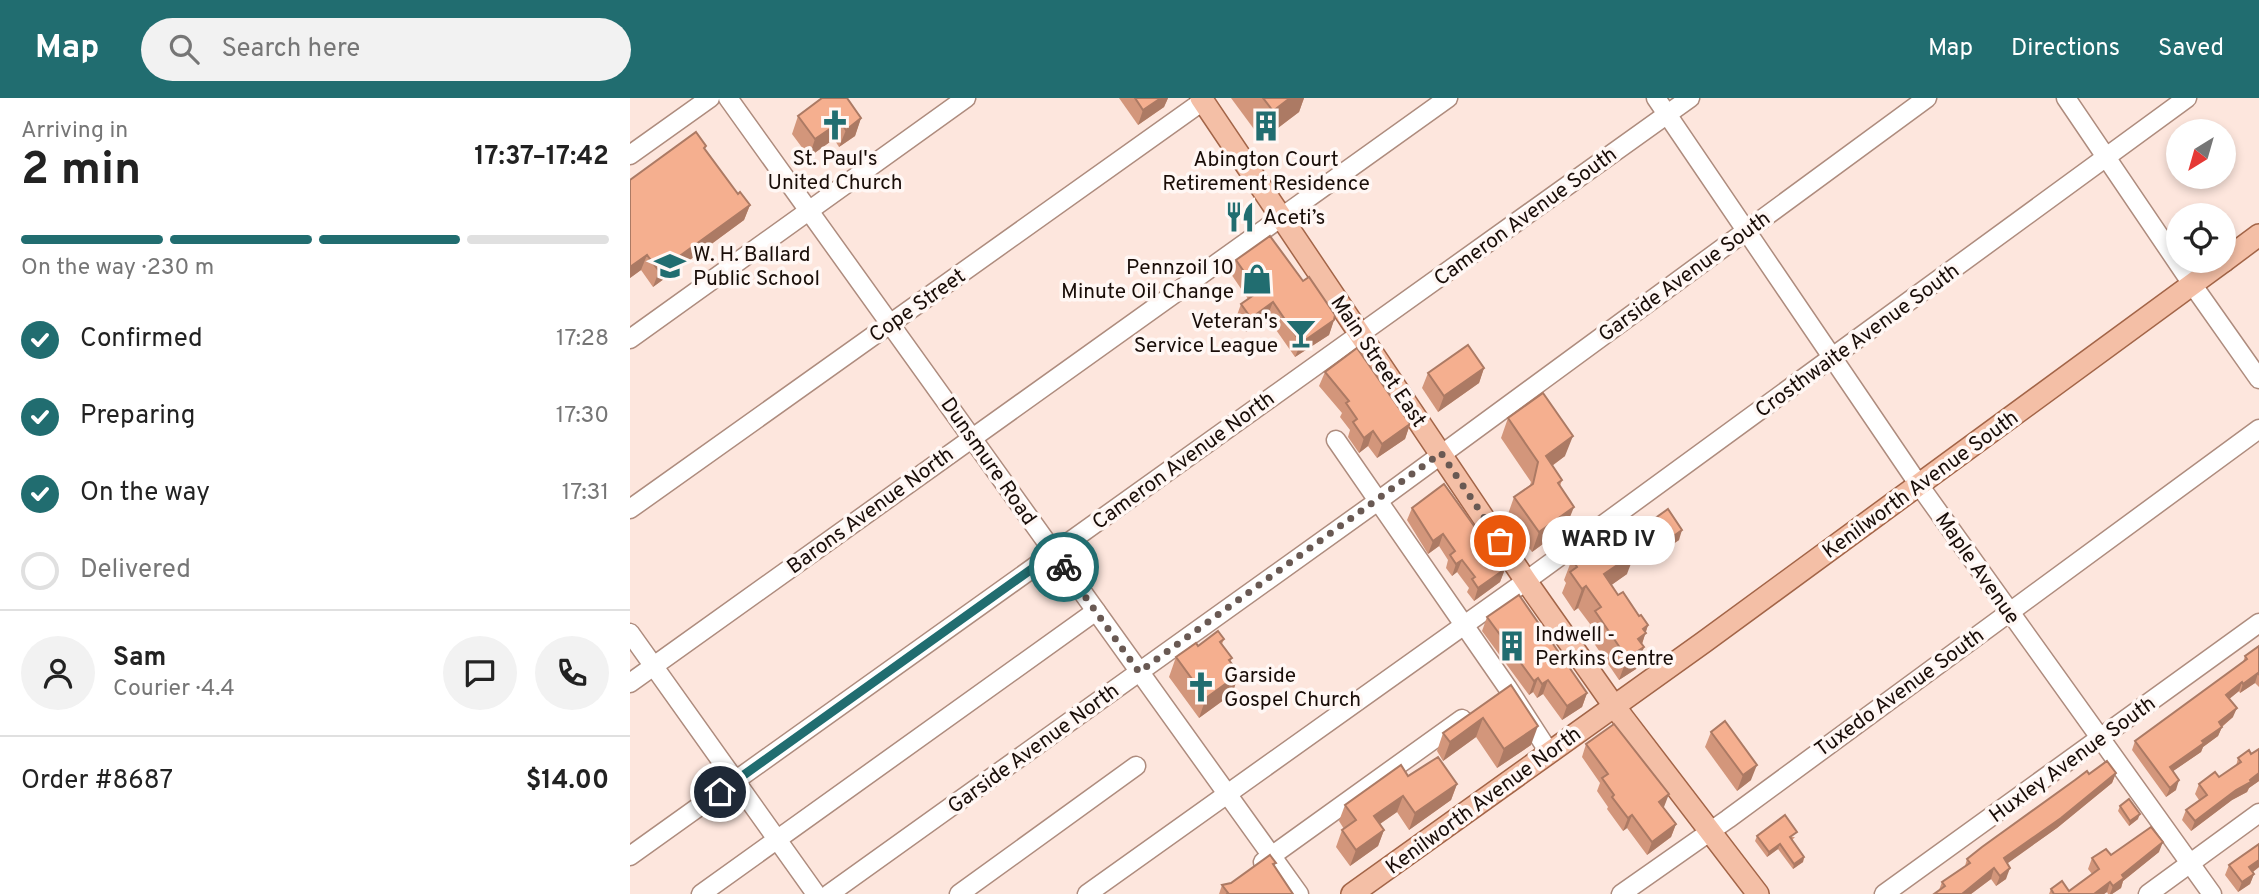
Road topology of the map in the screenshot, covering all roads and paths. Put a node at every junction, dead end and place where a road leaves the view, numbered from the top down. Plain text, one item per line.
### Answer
1 (710, 98) edge
2 (727, 98) edge
3 (966, 98) edge
4 (1448, 98) edge
5 (1656, 98) edge
6 (1690, 98) edge
7 (1927, 98) edge
8 (2066, 98) edge
9 (2187, 98) edge
10 (1202, 100) edge
11 (1667, 114) junction
12 (630, 155) edge
13 (2106, 156) junction
14 (810, 210) junction
15 (1283, 218) junction
16 (1747, 230) junction
17 (2259, 235) edge
18 (2236, 252) edge
19 (2207, 273) edge
20 (2192, 284) junction
21 (891, 323) junction
22 (1361, 334) junction
23 (630, 339) edge
24 (1833, 358) junction
25 (2259, 379) edge
26 (2259, 429) edge
27 (972, 437) junction
28 (1336, 440) dead end
29 (1441, 453) junction
30 (1919, 485) junction
31 (1378, 501) junction
32 (630, 509) edge
33 (1054, 553) junction
34 (1526, 581) junction
35 (1096, 611) junction
36 (2009, 612) junction
37 (2259, 623) edge
38 (1464, 626) junction
39 (630, 633) edge
40 (654, 666) junction
41 (1139, 672) junction
42 (630, 683) edge
43 (1614, 706) junction
44 (1476, 709) edge
45 (2101, 739) junction
46 (1549, 752) junction
47 (1136, 766) dead end
48 (735, 780) junction
49 (1228, 794) junction
50 (2259, 813) edge
51 (1709, 832) junction
52 (778, 839) junction
53 (630, 856) edge
54 (1272, 856) junction
55 (2190, 863) junction
56 (1250, 871) edge
57 (701, 894) edge
58 (817, 894) edge
59 (829, 894) edge
60 (959, 894) edge
61 (1087, 894) edge
62 (1299, 894) edge
63 (1352, 894) edge
64 (1621, 894) edge
65 (1758, 894) edge
66 (1884, 894) edge
67 (2148, 894) edge
68 (2212, 894) edge

1 - 12 street
2 - 14 street, Dunsmure Road
3 - 14 street
4 - 15 street, Barons Avenue North
5 - 11 street, Maple Avenue
6 - 11 street, Cameron Avenue South
7 - 16 street, Garside Avenue South
8 - 13 street
9 - 13 street, Crosthwaite Avenue South
10 - 15 main road, Main Street East
10 - 21 street, Cope Street
11 - 16 street, Maple Avenue
11 - 22 street, Cameron Avenue South
13 - 20 street
13 - 24 street, Crosthwaite Avenue South
14 - 21 street, Dunsmure Road
14 - 23 street
15 - 22 main road, Main Street East
15 - 27 street, Barons Avenue North
16 - 24 street, Maple Avenue
16 - 29 street, Garside Avenue South
17 - 18 main road, Kenilworth Avenue South
19 - 20 main road, Kenilworth Avenue South
20 - 25 street
20 - 30 main road, Kenilworth Avenue South
21 - 27 street, Dunsmure Road
21 - 32 street, Cope Street
22 - 29 main road, Main Street East
22 - 33 street, Cameron Avenue North
24 - 30 street, Maple Avenue
24 - 34 street, Crosthwaite Avenue South
26 - 36 street, Tuxedo Avenue South
27 - 33 street, Dunsmure Road
27 - 40 street, Barons Avenue North
28 - 31 street
29 - 31 street, Garside Avenue North
29 - 34 main road, Main Street East
30 - 36 street, Maple Avenue
30 - 43 main road, Kenilworth Avenue South
31 - 38 street
31 - 41 street, Garside Avenue North
33 - 35 street, Dunsmure Road
33 - 48 street, Cameron Avenue North
34 - 38 street, Crosthwaite Avenue South
34 - 43 main road, Main Street East
35 - 41 street, Dunsmure Road
35 - 52 street
36 - 45 street, Maple Avenue
36 - 51 street, Tuxedo Avenue South
37 - 45 street, Huxley Avenue South
38 - 46 street
38 - 49 street, Crosthwaite Avenue South
39 - 40 street
40 - 42 street, Barons Avenue North
40 - 48 street
41 - 49 street, Dunsmure Road
41 - 59 street, Garside Avenue North
43 - 46 main road, Kenilworth Avenue North
43 - 51 main road, Main Street East
44 - 54 street
45 - 55 street, Maple Avenue
45 - 66 street, Huxley Avenue South
46 - 63 main road, Kenilworth Avenue North
47 - 60 street
48 - 52 street
48 - 53 street, Cameron Avenue North
49 - 54 street, Dunsmure Road
49 - 61 street, Crosthwaite Avenue South
50 - 55 street
51 - 64 street, Tuxedo Avenue South
51 - 65 main road, Main Street East
52 - 57 street
52 - 58 street
54 - 56 street
54 - 62 street, Dunsmure Road
55 - 67 street
55 - 68 street, Maple Avenue

